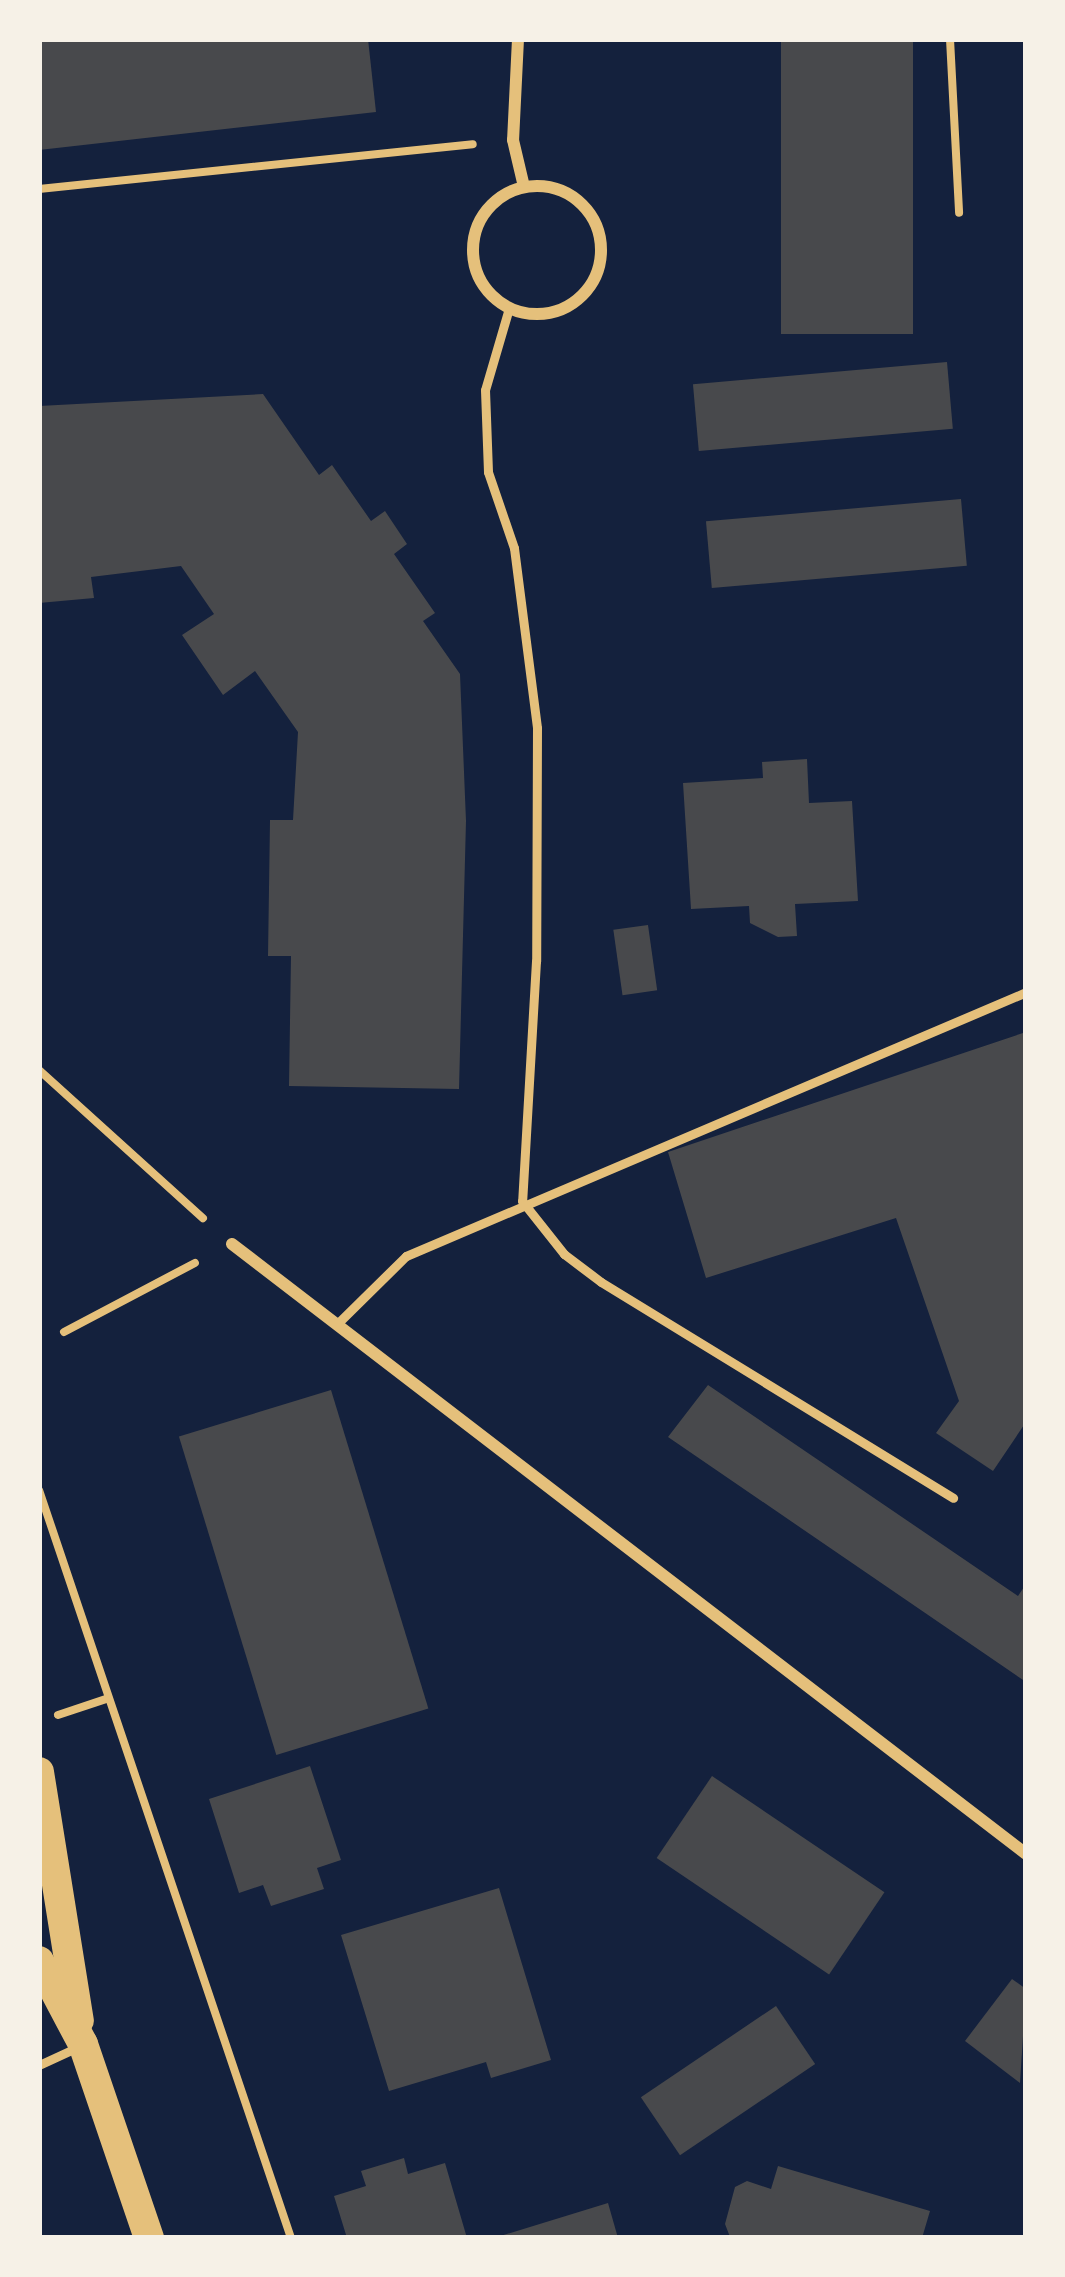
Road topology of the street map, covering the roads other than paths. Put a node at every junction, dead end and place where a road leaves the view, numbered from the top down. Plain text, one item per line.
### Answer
1 (518, 39) edge
2 (524, 187) junction
3 (509, 308) junction
4 (1026, 992) edge
5 (522, 1201) junction
6 (232, 1244) road end
7 (337, 1324) junction
8 (953, 1498) dead end
9 (39, 1772) edge
10 (1026, 1854) edge
11 (39, 1961) edge
12 (83, 2044) junction
13 (39, 2065) edge
14 (149, 2238) edge

1 - 2 street
2 - 3 street
2 - 3 street
3 - 5 lane
4 - 5 lane
5 - 7 lane
5 - 8 lane
6 - 7 street
7 - 10 street
9 - 12 main road
11 - 12 main road
12 - 13 lane
12 - 14 main road

